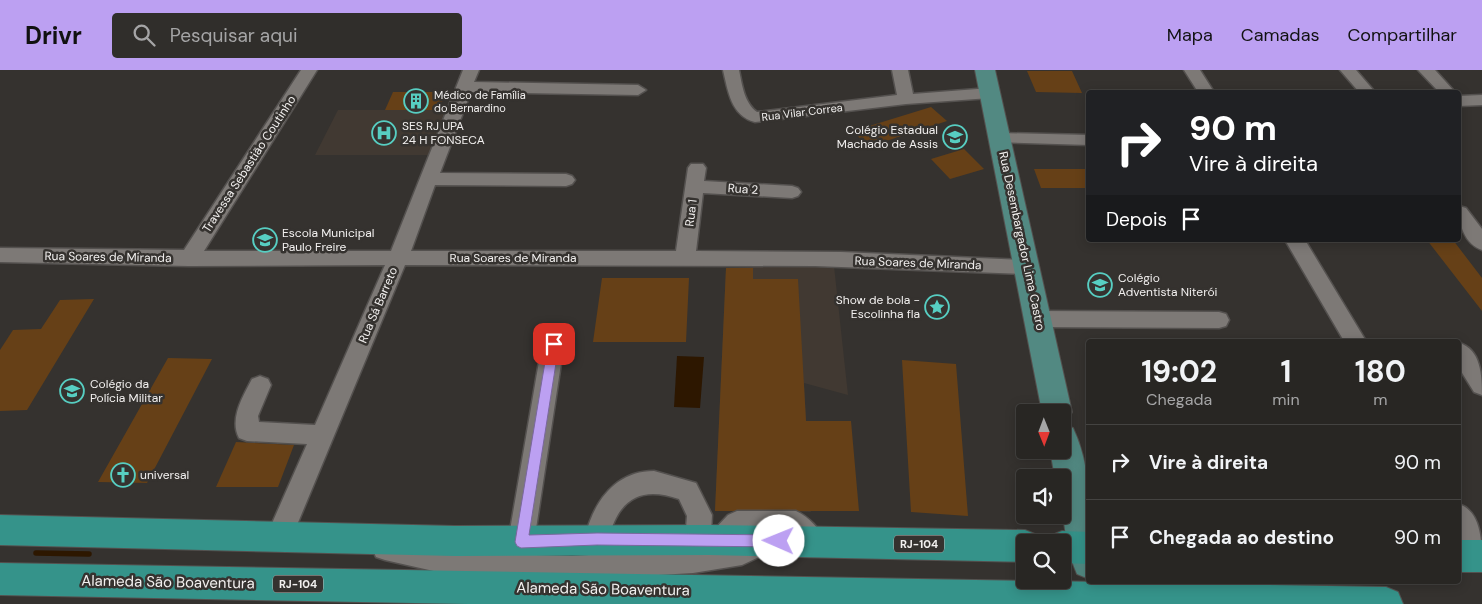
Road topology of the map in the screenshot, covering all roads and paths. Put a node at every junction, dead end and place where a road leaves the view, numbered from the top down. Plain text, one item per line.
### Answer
1 (309, 70) edge
2 (471, 70) edge
3 (731, 70) edge
4 (900, 70) edge
5 (985, 70) edge
6 (1192, 70) edge
7 (1348, 70) edge
8 (1426, 70) edge
9 (465, 87) junction
10 (638, 90) dead end
11 (1205, 90) edge
12 (1365, 90) edge
13 (1445, 90) edge
14 (990, 93) junction
15 (906, 99) junction
16 (1482, 100) edge
17 (1461, 101) edge
18 (1000, 138) junction
19 (1086, 140) edge
20 (696, 177) joint
21 (429, 179) junction
22 (566, 180) dead end
23 (792, 192) dead end
24 (1461, 215) edge
25 (1296, 242) edge
26 (1482, 243) edge
27 (0, 254) edge
28 (398, 258) junction
29 (189, 259) junction
30 (685, 259) junction
31 (1026, 267) junction
32 (1038, 319) junction
33 (1218, 320) dead end
34 (1354, 339) edge
35 (554, 344) dead end
36 (1461, 355) edge
37 (260, 385) dead end
38 (1482, 386) edge
39 (1056, 404) edge
40 (322, 435) junction
41 (1066, 459) edge
42 (1461, 518) edge
43 (0, 530) edge
44 (279, 537) junction
45 (348, 538) junction
46 (597, 539) junction
47 (710, 540) junction
48 (762, 541) junction
49 (521, 542) junction
50 (813, 542) junction
51 (1016, 546) edge
52 (1081, 552) edge
53 (1482, 555) edge
54 (1461, 556) edge
55 (0, 579) edge
56 (76, 580) junction
57 (1095, 590) edge
58 (268, 594) edge
59 (518, 596) edge
60 (689, 597) edge
61 (817, 598) edge
62 (892, 599) edge
63 (1386, 604) edge

1 - 29 street, Travessa Sebastião Coutinho
2 - 9 street, Rua Sá Barreto
3 - 15 street, Rua Vilar Correa
4 - 15 street
5 - 14 main road, Rua Desembargador Lima Castro
6 - 11 street
7 - 12 street
8 - 13 street
9 - 10 street
9 - 21 street, Rua Sá Barreto
14 - 15 street, Rua Vilar Correa
14 - 18 main road, Rua Desembargador Lima Castro
16 - 17 street
18 - 19 street
18 - 31 main road, Rua Desembargador Lima Castro
20 - 23 street, Rua 2
20 - 30 street, Rua 1
21 - 22 street
21 - 28 street, Rua Sá Barreto
24 - 26 street
25 - 34 street
27 - 29 street, Rua Soares de Miranda
28 - 29 street, Rua Soares de Miranda
28 - 30 street, Rua Soares de Miranda
28 - 40 street, Rua Sá Barreto
30 - 31 street, Rua Soares de Miranda
31 - 32 main road, Rua Desembargador Lima Castro
32 - 33 street
32 - 39 main road, Rua Desembargador Lima Castro
35 - 49 street
36 - 38 street
37 - 40 street
40 - 44 street, Rua Sá Barreto
41 - 52 main road
42 - 53 street
43 - 44 highway, RJ-104
44 - 45 highway, RJ-104
45 - 48 street
45 - 49 highway, RJ-104
46 - 47 highway, RJ-104
46 - 47 street
46 - 49 highway, RJ-104
47 - 48 highway, RJ-104
47 - 50 street
48 - 50 highway, RJ-104
50 - 51 highway, RJ-104
53 - 54 highway
55 - 56 highway, Alameda São Boaventura / RJ-104
56 - 58 highway, Alameda São Boaventura / RJ-104
56 - 59 street
57 - 62 highway, Alameda São Boaventura / RJ-104
57 - 63 highway, Alameda São Boaventura / RJ-104
58 - 59 highway, Alameda São Boaventura / RJ-104
59 - 60 highway, Alameda São Boaventura / RJ-104
60 - 61 highway, Alameda São Boaventura / RJ-104
61 - 62 highway, Alameda São Boaventura / RJ-104

